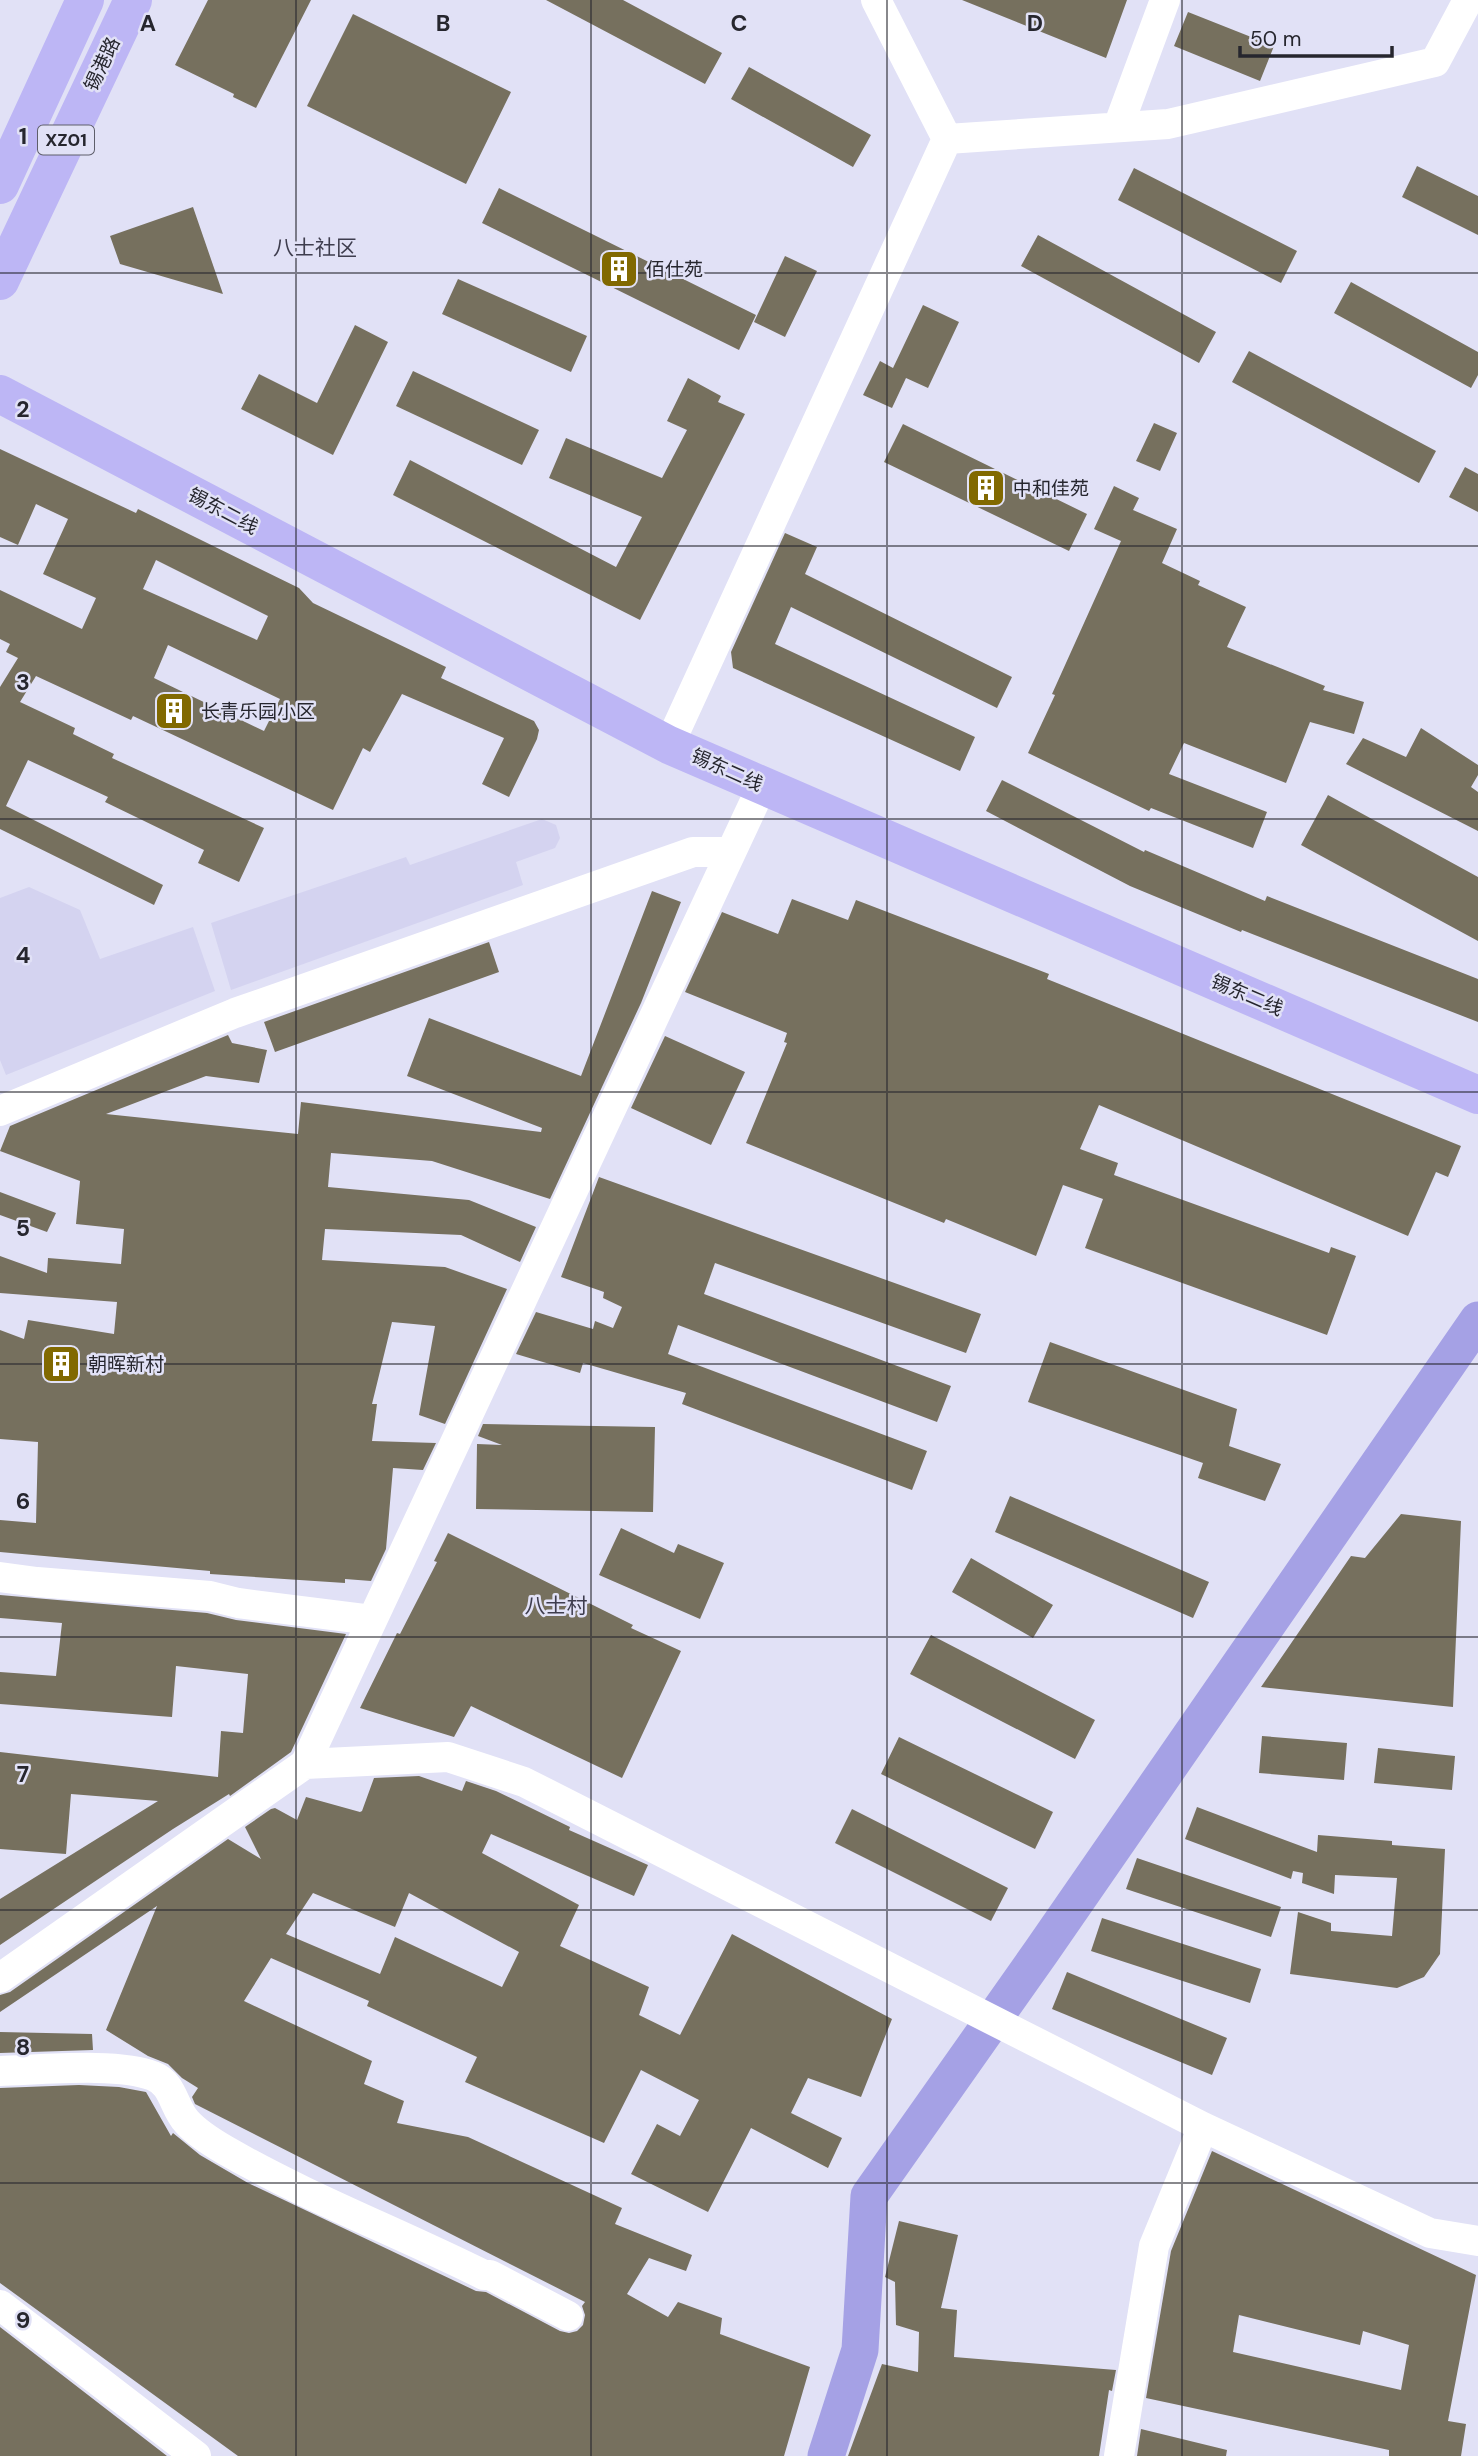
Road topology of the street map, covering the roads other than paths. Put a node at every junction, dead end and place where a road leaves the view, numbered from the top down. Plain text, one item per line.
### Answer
1 (85, 0) edge
2 (133, 0) edge
3 (876, 0) edge
4 (1165, 0) edge
5 (1468, 0) edge
6 (1118, 127) junction
7 (947, 139) junction
8 (0, 185) edge
9 (0, 281) edge
10 (0, 394) edge
11 (669, 745) junction
12 (762, 786) junction
13 (731, 852) junction
14 (1478, 1095) edge
15 (0, 1111) edge
16 (0, 1577) edge
17 (372, 1620) junction
18 (304, 1764) junction
19 (0, 1978) edge
20 (0, 2071) edge
21 (1203, 2127) junction
22 (1478, 2241) edge
23 (0, 2305) edge
24 (568, 2316) dead end
25 (196, 2456) edge
26 (1119, 2456) edge

1 - 8 main road, XZ01
2 - 9 main road, 锡港路 / XZ01
3 - 7 street
4 - 6 street
5 - 6 street
6 - 7 street
7 - 11 street
10 - 11 main road, 锡东二线
11 - 12 main road, 锡东二线
12 - 13 street
12 - 14 main road, 锡东二线
13 - 15 street
13 - 17 street
16 - 17 street
17 - 18 street
18 - 19 street
18 - 21 street
20 - 24 street
21 - 22 street
21 - 26 street
23 - 25 street

